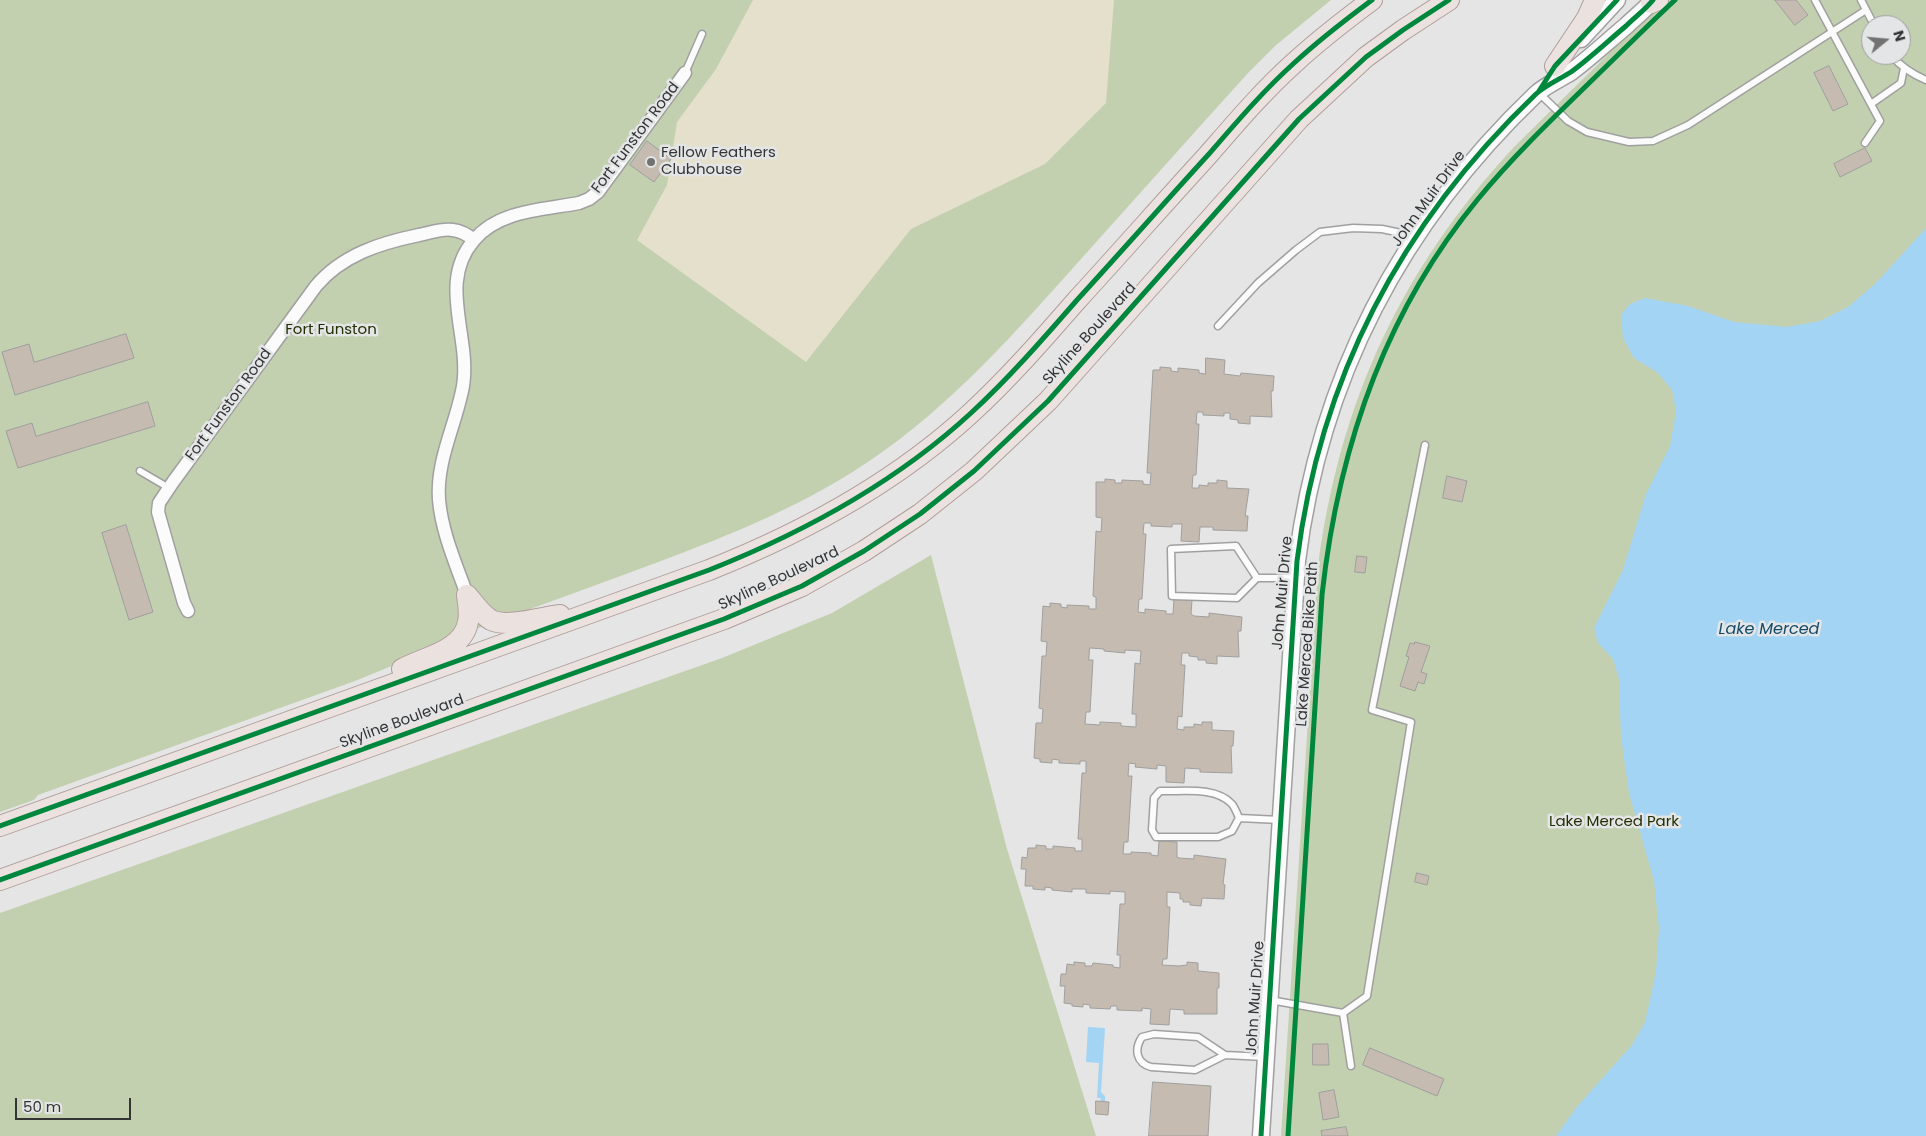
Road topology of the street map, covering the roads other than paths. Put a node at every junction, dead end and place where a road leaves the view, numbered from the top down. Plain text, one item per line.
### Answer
1 (1372, 0) edge
2 (1449, 0) edge
3 (1595, 0) edge
4 (1617, 0) edge
5 (1815, 0) edge
6 (1861, 0) edge
7 (1654, 1) edge
8 (1866, 10) junction
9 (1869, 15) edge
10 (1832, 32) junction
11 (702, 34) dead end
12 (1901, 65) edge
13 (1555, 66) junction
14 (1904, 68) junction
15 (685, 73) joint
16 (1926, 80) edge
17 (1538, 92) junction
18 (1871, 104) junction
19 (1866, 143) dead end
20 (1415, 236) junction
21 (474, 240) junction
22 (1218, 326) dead end
23 (1425, 445) dead end
24 (140, 471) dead end
25 (169, 488) junction
26 (1257, 578) junction
27 (1295, 578) junction
28 (467, 594) junction
29 (188, 611) dead end
30 (590, 613) junction
31 (324, 710) junction
32 (1239, 818) junction
33 (1280, 820) junction
34 (0, 826) edge
35 (0, 880) edge
36 (1268, 1000) junction
37 (1343, 1013) junction
38 (1225, 1055) junction
39 (1265, 1057) junction
40 (1351, 1066) dead end
41 (1260, 1136) edge

1 - 30 main road
2 - 35 main road, Skyline Boulevard
3 - 13 main road
4 - 13 street, John Muir Drive
5 - 10 lane
6 - 8 lane
7 - 17 street, John Muir Drive
8 - 9 lane
8 - 10 lane
10 - 17 lane
10 - 18 lane
11 - 15 lane
12 - 14 lane
13 - 17 street, John Muir Drive
14 - 16 lane
14 - 18 lane
15 - 21 street, Fort Funston Road
17 - 20 street, John Muir Drive
18 - 19 lane
20 - 22 lane
20 - 27 street, John Muir Drive
21 - 25 street, Fort Funston Road
21 - 28 street, Fort Funston Road
23 - 37 lane
24 - 25 lane
25 - 29 street, Fort Funston Road
26 - 26 lane
26 - 27 lane
27 - 33 street, John Muir Drive
28 - 30 main road
28 - 31 main road
30 - 31 main road
31 - 34 main road
32 - 32 lane
32 - 33 lane
33 - 36 street, John Muir Drive
36 - 37 lane
36 - 39 street, John Muir Drive
37 - 40 lane
38 - 38 lane
38 - 39 lane
39 - 41 street, John Muir Drive

